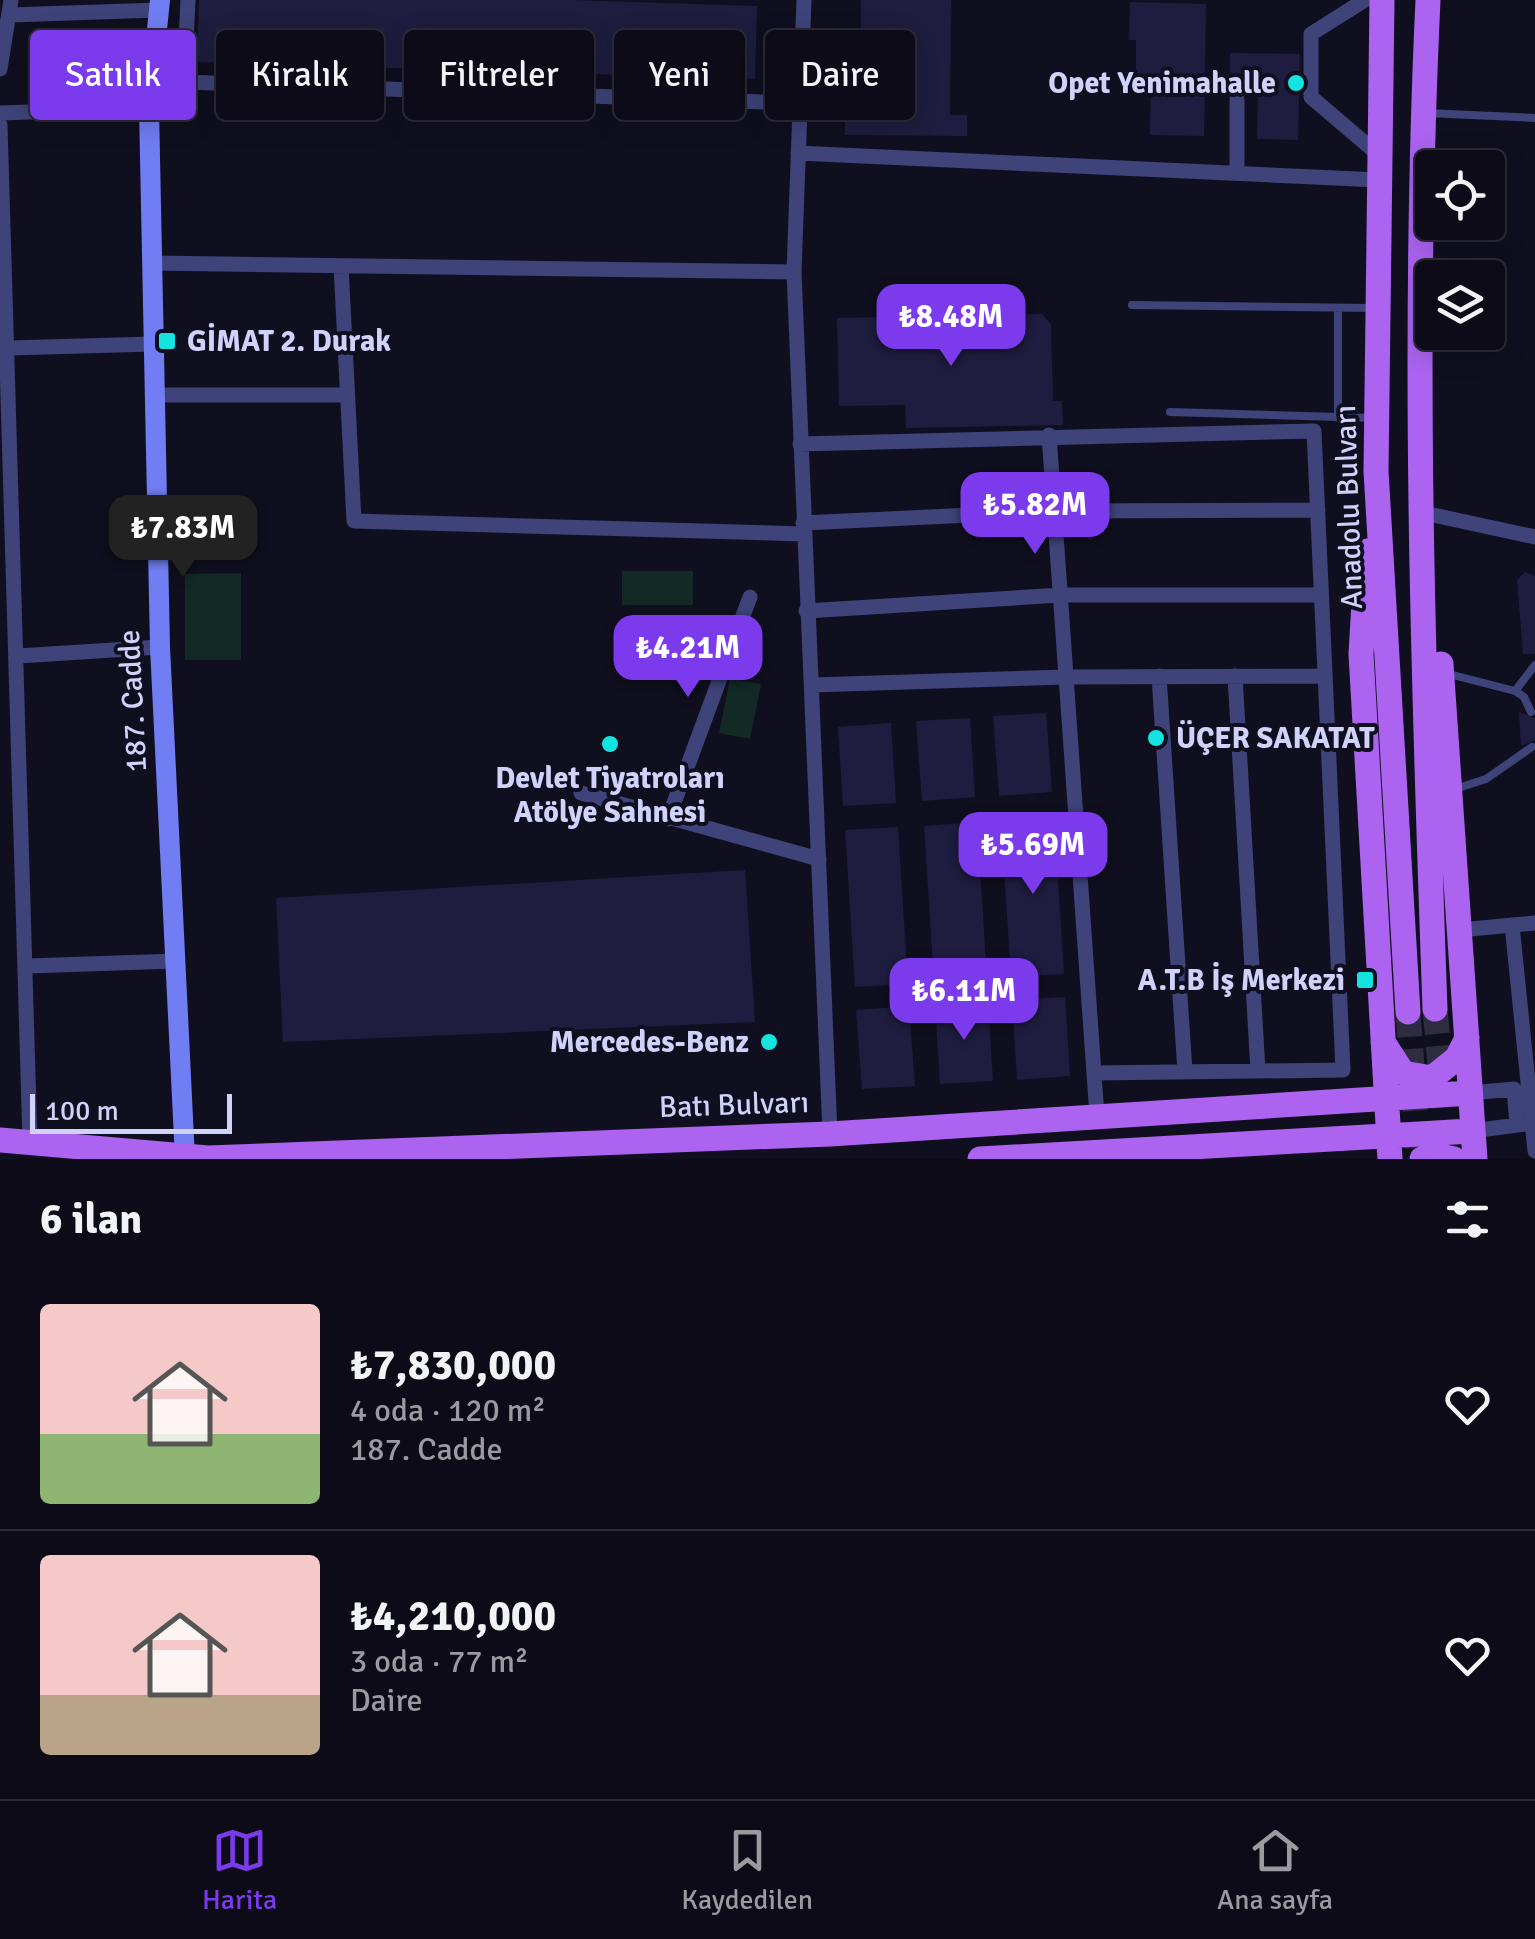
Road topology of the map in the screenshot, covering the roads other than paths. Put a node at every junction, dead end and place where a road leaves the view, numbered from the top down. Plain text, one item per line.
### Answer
1 (188, 0) edge
2 (804, 0) edge
3 (1365, 0) edge
4 (1382, 0) edge
5 (1428, 0) edge
6 (160, 5) edge
7 (10, 8) edge
8 (157, 30) edge
9 (0, 56) edge
10 (0, 68) edge
11 (1238, 100) dead end
12 (764, 102) dead end
13 (30, 112) edge
14 (0, 113) edge
15 (1422, 113) junction
16 (1535, 118) edge
17 (148, 120) edge
18 (0, 126) edge
19 (798, 153) junction
20 (1379, 168) junction
21 (1237, 173) junction
22 (152, 263) junction
23 (340, 266) junction
24 (794, 272) junction
25 (1132, 304) dead end
26 (1378, 308) junction
27 (1338, 311) junction
28 (154, 344) junction
29 (10, 348) junction
30 (154, 395) junction
31 (347, 395) junction
32 (1170, 412) dead end
33 (1338, 418) junction
34 (1377, 418) junction
35 (1049, 435) junction
36 (800, 444) junction
37 (1376, 472) junction
38 (1318, 510) junction
39 (1054, 511) junction
40 (1424, 513) junction
41 (803, 528) junction
42 (1535, 537) edge
43 (1424, 576) junction
44 (8, 588) edge
45 (1322, 594) junction
46 (1060, 595) junction
47 (750, 597) dead end
48 (806, 611) junction
49 (160, 648) junction
50 (18, 656) junction
51 (1535, 665) edge
52 (1442, 673) junction
53 (1159, 676) junction
54 (1235, 676) junction
55 (1325, 676) junction
56 (1066, 677) junction
57 (812, 685) junction
58 (1515, 691) junction
59 (1531, 712) dead end
60 (1531, 751) edge
61 (1450, 790) junction
62 (582, 793) dead end
63 (668, 819) junction
64 (819, 859) junction
65 (1535, 922) edge
66 (1512, 925) junction
67 (1460, 930) junction
68 (176, 961) junction
69 (28, 966) junction
70 (1435, 1009) tunnel mouth
71 (1408, 1012) tunnel mouth
72 (1381, 1038) junction
73 (1467, 1038) junction
74 (1258, 1071) junction
75 (1184, 1072) junction
76 (1095, 1074) junction
77 (1470, 1093) junction
78 (1384, 1097) junction
79 (1097, 1116) junction
80 (1528, 1124) edge
81 (1472, 1131) junction
82 (830, 1134) junction
83 (0, 1140) edge
84 (30, 1142) junction
85 (1389, 1148) edge
86 (1535, 1151) edge
87 (185, 1157) edge
88 (980, 1159) edge
89 (1422, 1159) edge
90 (1454, 1159) edge
91 (1475, 1159) edge

1 - 12 street
2 - 19 street
3 - 20 street
4 - 20 main road, Anadolu Bulvarı
5 - 15 main road
6 - 7 street
6 - 8 main road, 187. Cadde
7 - 9 street
9 - 10 street
11 - 21 street
13 - 14 street
15 - 16 lane
15 - 40 main road
17 - 22 main road, 187. Cadde
18 - 29 street
19 - 21 street
19 - 24 street
20 - 21 street
20 - 26 main road, Anadolu Bulvarı
22 - 23 street
22 - 28 main road, 187. Cadde
23 - 24 street
23 - 31 street
24 - 36 street
25 - 27 lane
26 - 27 lane
26 - 34 main road, Anadolu Bulvarı
27 - 33 lane
28 - 29 street
28 - 30 main road, 187. Cadde
29 - 44 street
30 - 31 street
30 - 49 main road, 187. Cadde
31 - 41 street
32 - 33 lane
33 - 34 lane
34 - 37 main road, Anadolu Bulvarı
35 - 36 street
35 - 38 street
35 - 39 street
36 - 41 street
37 - 71 main road, Anadolu Bulvarı
37 - 72 main road
38 - 39 street
38 - 45 street
39 - 41 street
39 - 46 street
40 - 42 street
40 - 43 main road
41 - 48 street
43 - 52 main road
43 - 70 main road
44 - 50 street
45 - 46 street
45 - 55 street
46 - 48 street
46 - 56 street
47 - 63 street
48 - 57 street
49 - 50 street
49 - 68 main road, 187. Cadde
50 - 69 street
51 - 58 lane
52 - 58 lane
52 - 61 main road
53 - 54 street
53 - 56 street
53 - 75 street
54 - 55 street
54 - 74 street
55 - 74 street
56 - 57 street
56 - 76 street
57 - 64 street
58 - 59 lane
60 - 61 lane
61 - 67 main road
62 - 63 street
63 - 64 street
64 - 82 street
65 - 66 street
66 - 67 street
66 - 80 street
67 - 73 main road
68 - 69 street
68 - 87 main road, 187. Cadde
69 - 84 street
72 - 73 main road
72 - 78 main road
73 - 77 main road
74 - 75 street
75 - 76 street
76 - 79 street
77 - 78 main road, Batı Bulvarı
77 - 80 street
77 - 81 main road
78 - 79 main road, Batı Bulvarı
78 - 85 main road
79 - 82 main road, Batı Bulvarı
80 - 81 street
80 - 86 street
81 - 85 main road
81 - 91 main road
82 - 87 main road, Batı Bulvarı
83 - 84 main road, Batı Bulvarı
84 - 87 main road, Batı Bulvarı
85 - 88 main road
89 - 90 main road

